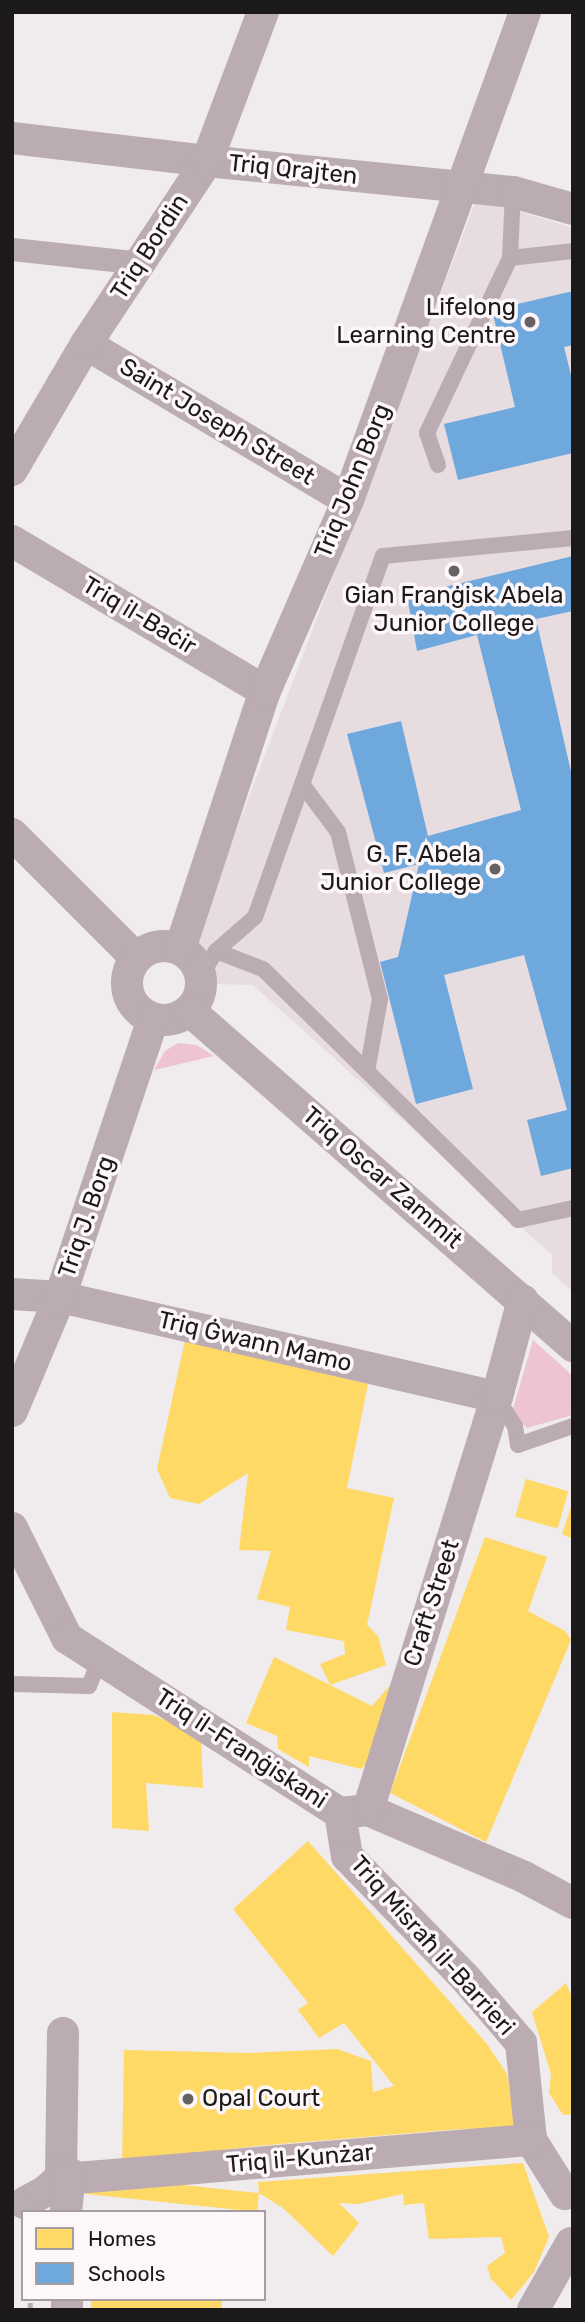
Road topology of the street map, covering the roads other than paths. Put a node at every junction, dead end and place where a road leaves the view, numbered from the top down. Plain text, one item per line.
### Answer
1 (263, 12) edge
2 (525, 12) edge
3 (12, 138) edge
4 (206, 161) junction
5 (465, 187) junction
6 (513, 191) junction
7 (573, 209) edge
8 (12, 250) edge
9 (573, 251) edge
10 (510, 258) junction
11 (141, 263) junction
12 (86, 344) junction
13 (438, 465) dead end
14 (12, 470) edge
15 (348, 500) junction
16 (573, 538) edge
17 (12, 541) edge
18 (265, 691) junction
19 (302, 784) junction
20 (12, 834) edge
21 (180, 949) junction
22 (136, 958) junction
23 (209, 963) junction
24 (190, 1011) junction
25 (153, 1019) junction
26 (367, 1071) junction
27 (573, 1208) edge
28 (12, 1294) edge
29 (60, 1297) junction
30 (523, 1300) junction
31 (573, 1346) edge
32 (498, 1397) junction
33 (12, 1411) edge
34 (573, 1426) edge
35 (12, 1528) edge
36 (100, 1659) junction
37 (12, 1684) edge
38 (354, 1811) junction
39 (573, 1903) edge
40 (63, 2033) dead end
41 (531, 2140) junction
42 (68, 2174) junction
43 (569, 2190) edge
44 (24, 2203) dead end
45 (66, 2210) edge
46 (572, 2244) edge
47 (573, 2278) edge
48 (533, 2310) edge

1 - 4 street, Triq Bordin
2 - 5 street, Triq John Borg
3 - 4 street, Triq Qrajten
4 - 5 street, Triq Qrajten
4 - 11 street, Triq Bordin
5 - 6 street, Triq Qrajten
5 - 15 street, Triq John Borg
6 - 7 street, Triq Qrajten
6 - 10 lane
8 - 11 street
9 - 10 lane
10 - 13 lane
11 - 12 street, Triq Bordin
12 - 14 street, Triq Bordin
12 - 15 street, Saint Joseph Street
15 - 18 street, Triq John Borg
16 - 19 lane
17 - 18 street, Triq il-Baċir
18 - 21 street, Triq John Borg
19 - 23 lane
19 - 26 lane
20 - 22 street
21 - 22 street
21 - 23 street
22 - 25 street
23 - 24 street
23 - 26 lane
24 - 25 street
24 - 30 street, Triq Oscar Zammit
25 - 29 street, Triq J. Borg
26 - 27 lane
28 - 29 street, Triq Ġwann Mamo
29 - 32 street, Triq Ġwann Mamo
29 - 33 street, Triq J. Borg
30 - 31 street, Triq Oscar Zammit
30 - 32 street, Craft Street
32 - 34 lane
32 - 38 street, Craft Street
35 - 36 street, Triq il-Franġiskani
36 - 37 lane
36 - 38 street, Triq il-Franġiskani
38 - 39 street, Triq il-Franġiskani
38 - 41 street, Triq Misraħ il-Barrieri
40 - 42 street
41 - 42 street, Triq il-Kunżar
41 - 43 street, Triq Misraħ il-Barrieri
42 - 44 street
42 - 45 street
43 - 46 street
46 - 48 street
47 - 48 street

